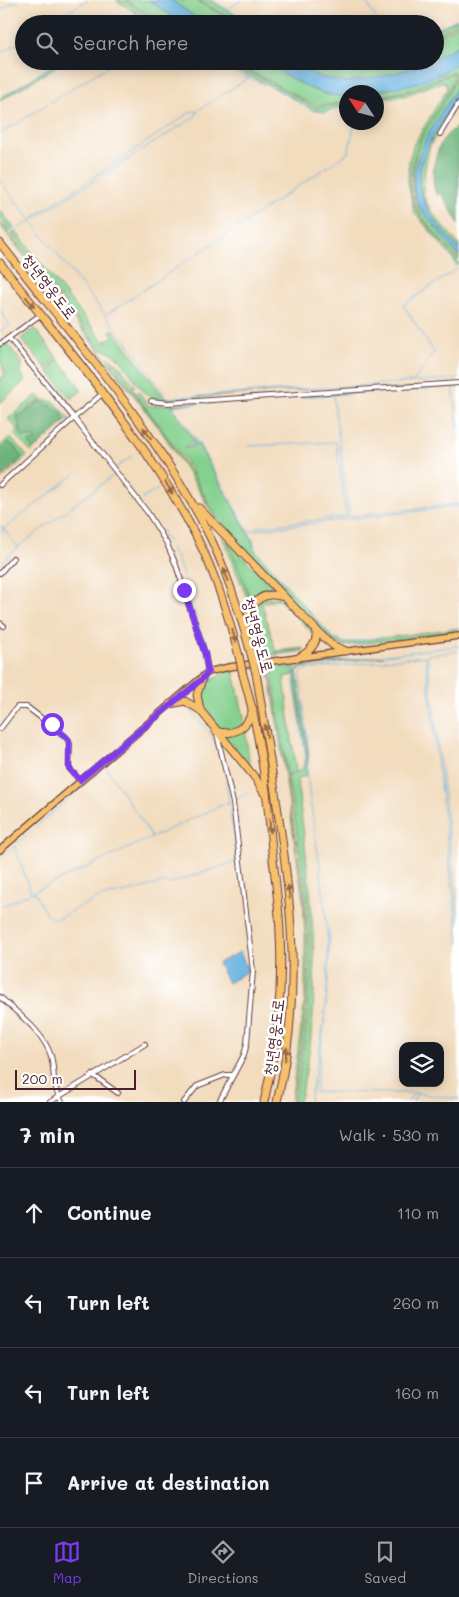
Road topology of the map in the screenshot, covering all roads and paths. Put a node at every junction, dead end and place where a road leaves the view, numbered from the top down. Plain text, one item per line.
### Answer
1 (459, 103) edge
2 (440, 134) dead end
3 (0, 243) edge
4 (0, 263) edge
5 (40, 315) junction
6 (9, 338) junction
7 (0, 344) edge
8 (459, 382) edge
9 (102, 394) junction
10 (151, 401) dead end
11 (74, 418) junction
12 (0, 485) edge
13 (182, 486) junction
14 (13, 558) dead end
15 (0, 573) edge
16 (284, 597) junction
17 (314, 627) junction
18 (244, 628) junction
19 (459, 636) edge
20 (346, 651) junction
21 (298, 658) junction
22 (208, 672) junction
23 (202, 679) junction
24 (170, 704) junction
25 (253, 708) junction
26 (200, 710) junction
27 (0, 729) edge
28 (216, 731) junction
29 (80, 780) junction
30 (268, 800) junction
31 (0, 850) edge
32 (0, 997) edge
33 (146, 1044) dead end
34 (93, 1075) junction
35 (232, 1075) junction
36 (118, 1093) dead end
37 (58, 1096) junction
38 (50, 1102) edge
39 (62, 1102) edge
40 (184, 1102) edge
41 (219, 1102) edge
42 (264, 1102) edge
43 (277, 1102) edge

1 - 2 street
13 -> 3 highway, 청년영웅도로
4 -> 5 highway, 청년영웅도로
5 - 6 street
5 - 9 highway, 청년영웅도로
6 - 7 street
6 - 11 street
8 - 10 street
9 - 11 street
9 -> 25 highway, 청년영웅도로, bridge
11 - 12 street
11 - 22 street
13 - 16 highway
18 -> 13 highway, 청년영웅도로
14 - 15 street
16 - 17 highway
16 - 18 highway
17 - 20 highway
17 - 21 highway
43 -> 18 highway, 청년영웅도로, bridge
19 - 20 main road
20 - 21 main road
21 - 22 main road
22 - 23 main road
23 - 24 main road
23 - 26 highway
24 - 26 highway
24 - 29 main road
25 - 28 highway
25 - 30 highway, 청년영웅도로
26 - 28 highway
27 - 29 street
28 - 30 highway
28 - 35 street
29 - 31 main road
30 -> 42 highway, 청년영웅도로
32 - 37 street
33 - 34 street
34 - 36 street
34 - 37 street
35 - 40 street
35 - 41 street
37 - 38 street
37 - 39 street

